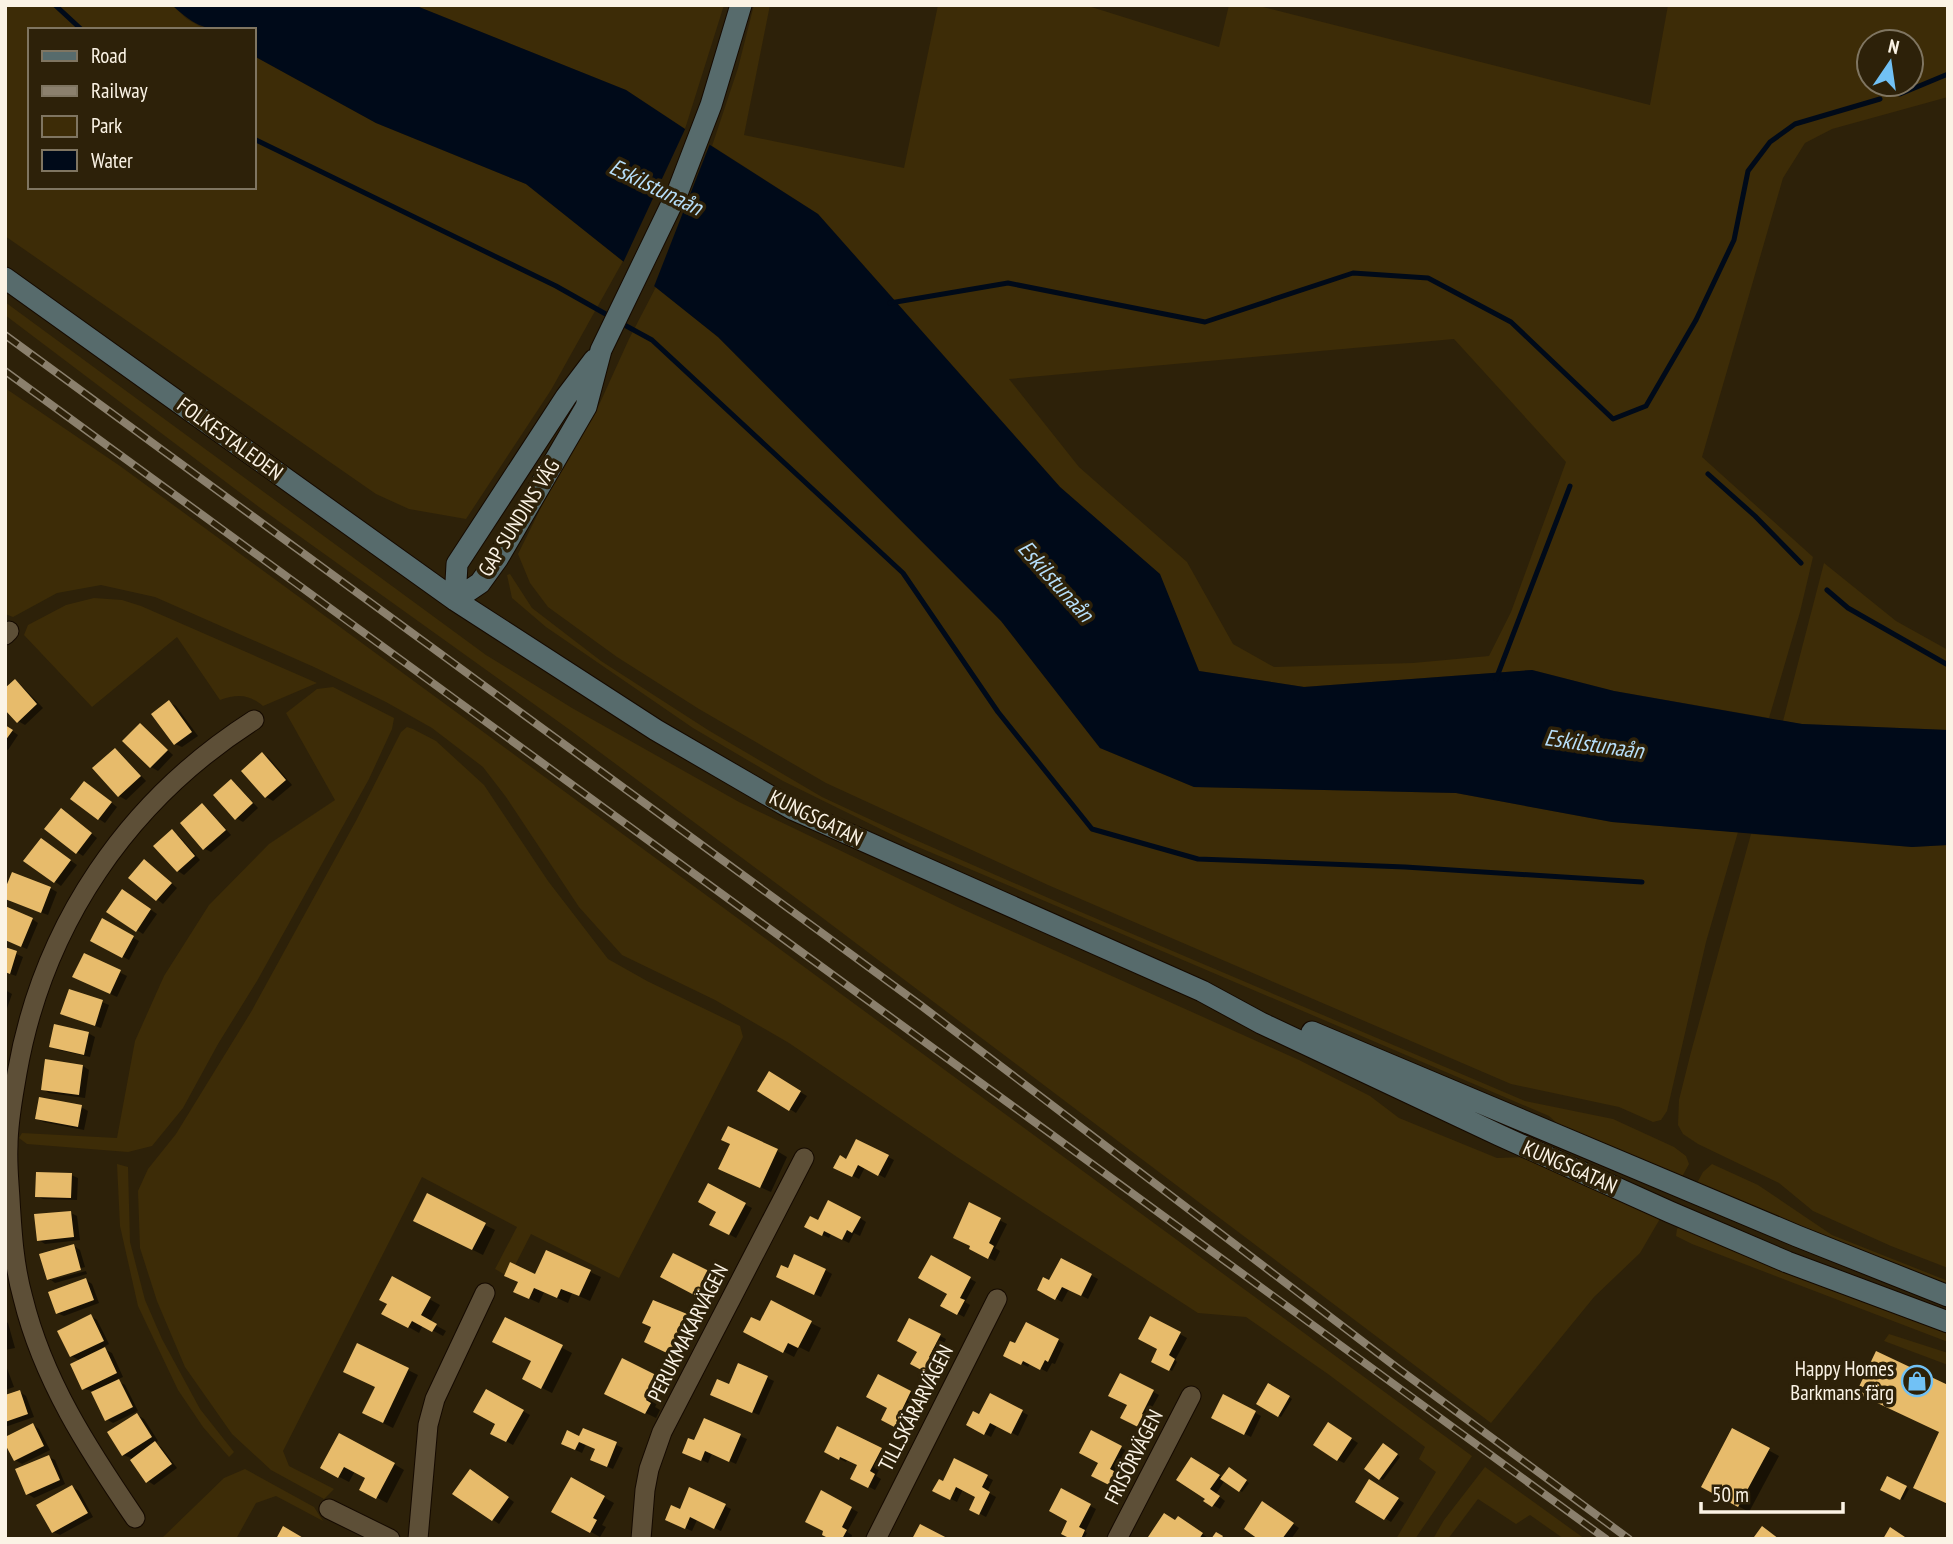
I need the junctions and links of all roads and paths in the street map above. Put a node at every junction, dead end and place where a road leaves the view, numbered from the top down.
1 (741, 5) edge
2 (5, 278) edge
3 (601, 350) junction
4 (455, 600) junction
5 (254, 720) dead end
6 (1202, 991) junction
7 (6, 1147) edge
8 (804, 1157) dead end
9 (485, 1293) dead end
10 (1948, 1296) edge
11 (997, 1299) dead end
12 (1948, 1322) edge
13 (1191, 1396) dead end
14 (329, 1509) dead end
15 (135, 1518) dead end
16 (390, 1539) edge
17 (418, 1539) edge
18 (641, 1539) edge
19 (876, 1539) edge
20 (1117, 1539) edge

1 - 3 main road, GAP SUNDINS VÄG
2 - 4 main road, FOLKESTALEDEN
3 - 4 main road, GAP SUNDINS VÄG
3 - 4 main road, GAP SUNDINS VÄG
4 - 6 main road, KUNGSGATAN
5 - 7 street
6 - 10 main road, KUNGSGATAN
6 - 12 main road, KUNGSGATAN
7 - 15 street
8 - 18 street, PERUKMAKARVÄGEN
9 - 17 street
11 - 19 street, TILLSKÄRARVÄGEN
13 - 20 street, FRISÖRVÄGEN
14 - 16 street

